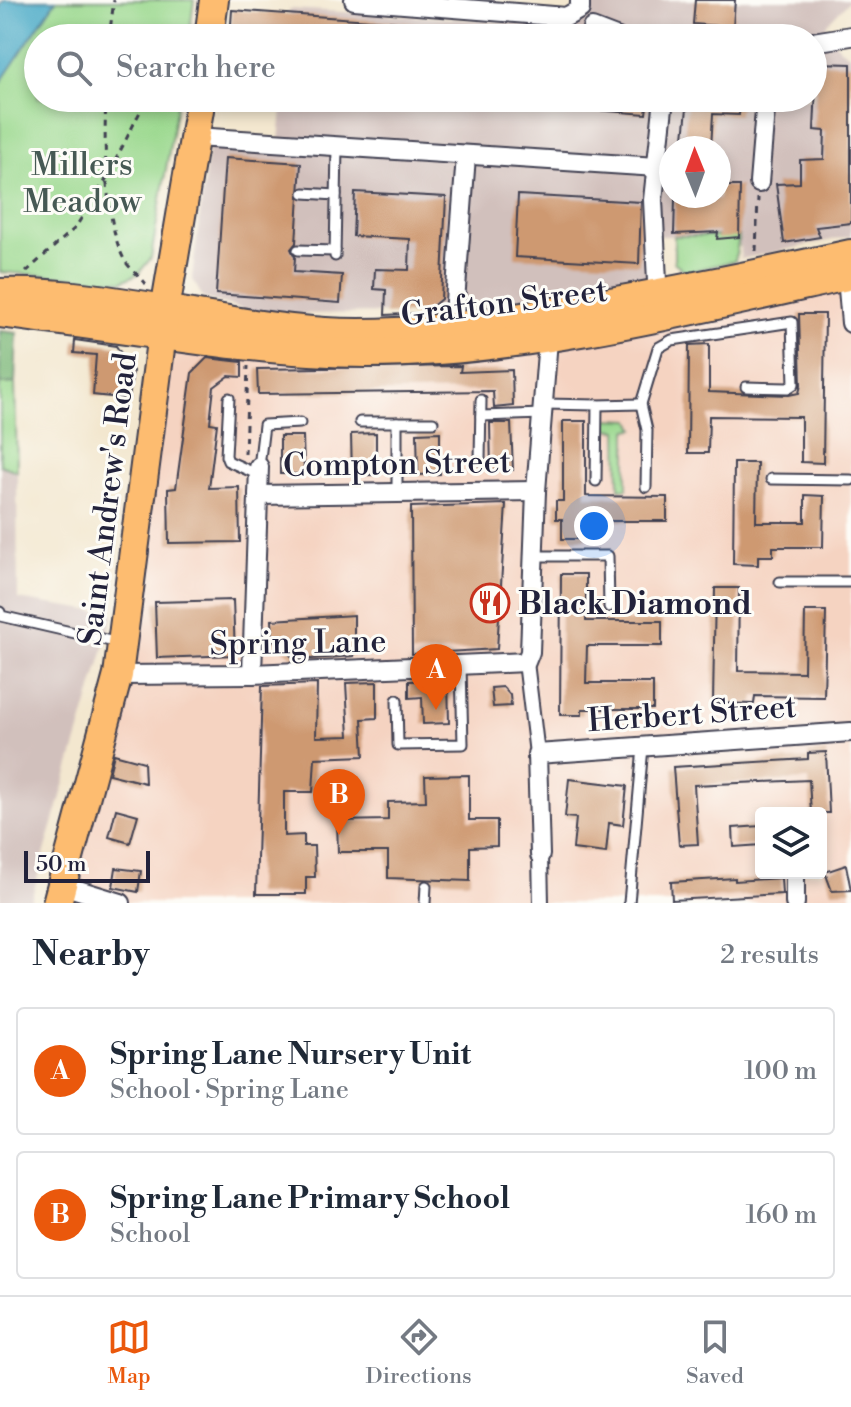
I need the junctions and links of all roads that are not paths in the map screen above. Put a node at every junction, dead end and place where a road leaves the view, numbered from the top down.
1 (214, 0) edge
2 (354, 0) edge
3 (580, 4) edge
4 (211, 24) edge
5 (851, 36) edge
6 (827, 40) edge
7 (199, 112) edge
8 (663, 112) edge
9 (765, 112) edge
10 (195, 137) junction
11 (337, 147) junction
12 (466, 156) junction
13 (657, 167) junction
14 (759, 183) road end
15 (304, 193) dead end
16 (336, 195) junction
17 (298, 250) dead end
18 (848, 265) edge
19 (3, 300) edge
20 (658, 305) junction
21 (164, 323) junction
22 (851, 323) edge
23 (549, 324) junction
24 (453, 328) junction
25 (746, 387) dead end
26 (229, 398) dead end
27 (481, 400) dead end
28 (641, 404) junction
29 (597, 405) junction
30 (544, 409) junction
31 (481, 416) junction
32 (360, 422) dead end
33 (397, 422) junction
34 (433, 422) dead end
35 (300, 423) dead end
36 (480, 460) dead end
37 (259, 466) junction
38 (771, 479) dead end
39 (851, 480) edge
40 (596, 481) dead end
41 (646, 487) dead end
42 (397, 491) junction
43 (536, 491) junction
44 (258, 495) junction
45 (534, 556) junction
46 (780, 582) dead end
47 (851, 582) edge
48 (609, 607) dead end
49 (0, 612) edge
50 (122, 644) junction
51 (526, 662) junction
52 (461, 667) junction
53 (252, 674) junction
54 (118, 675) junction
55 (397, 700) dead end
56 (851, 732) edge
57 (643, 746) junction
58 (537, 754) junction
59 (540, 855) joint
60 (795, 879) edge
61 (426, 886) dead end
62 (59, 894) edge
63 (121, 903) edge
64 (425, 903) edge
65 (541, 903) edge
66 (629, 903) edge
67 (795, 903) edge

1 - 4 main road
2 - 3 street
5 - 6 street
7 - 10 main road, Saint Andrew's Road
8 - 13 street
9 - 14 street
10 - 11 street
10 - 21 main road, Saint Andrew's Road
11 - 12 street
11 - 16 lane
12 - 13 street
12 - 24 street
13 - 20 street
15 - 16 lane
16 - 17 lane
18 - 20 main road, Grafton Street
18 - 20 main road, Grafton Street
18 - 22 street
19 - 21 main road
20 - 23 main road, Grafton Street
21 - 23 main road, Grafton Street
21 - 24 main road, Grafton Street
21 - 50 main road, Saint Andrew's Road
23 - 24 main road, Grafton Street
23 - 30 street
25 - 28 lane
26 - 37 lane
27 - 31 lane
28 - 29 lane
28 - 41 lane
29 - 30 lane
29 - 40 lane
30 - 31 lane
30 - 43 street
31 - 36 lane
32 - 33 lane
33 - 34 lane
33 - 42 lane
35 - 37 lane
37 - 44 street
38 - 39 lane
42 - 43 street, Compton Street
42 - 44 street, Compton Street
43 - 45 street
44 - 53 street
45 - 48 lane
45 - 51 street
46 - 47 lane
49 - 50 lane
50 - 54 main road, Saint Andrew's Road
51 - 52 street, Spring Lane
51 - 58 street
52 - 53 street, Spring Lane
52 - 55 lane
53 - 54 street, Spring Lane
54 - 62 main road, Saint Andrew's Road
56 - 57 street, Herbert Street
57 - 58 street, Herbert Street
57 - 66 lane
58 - 59 street
59 - 65 street
60 - 67 street
61 - 64 lane
62 - 63 street

